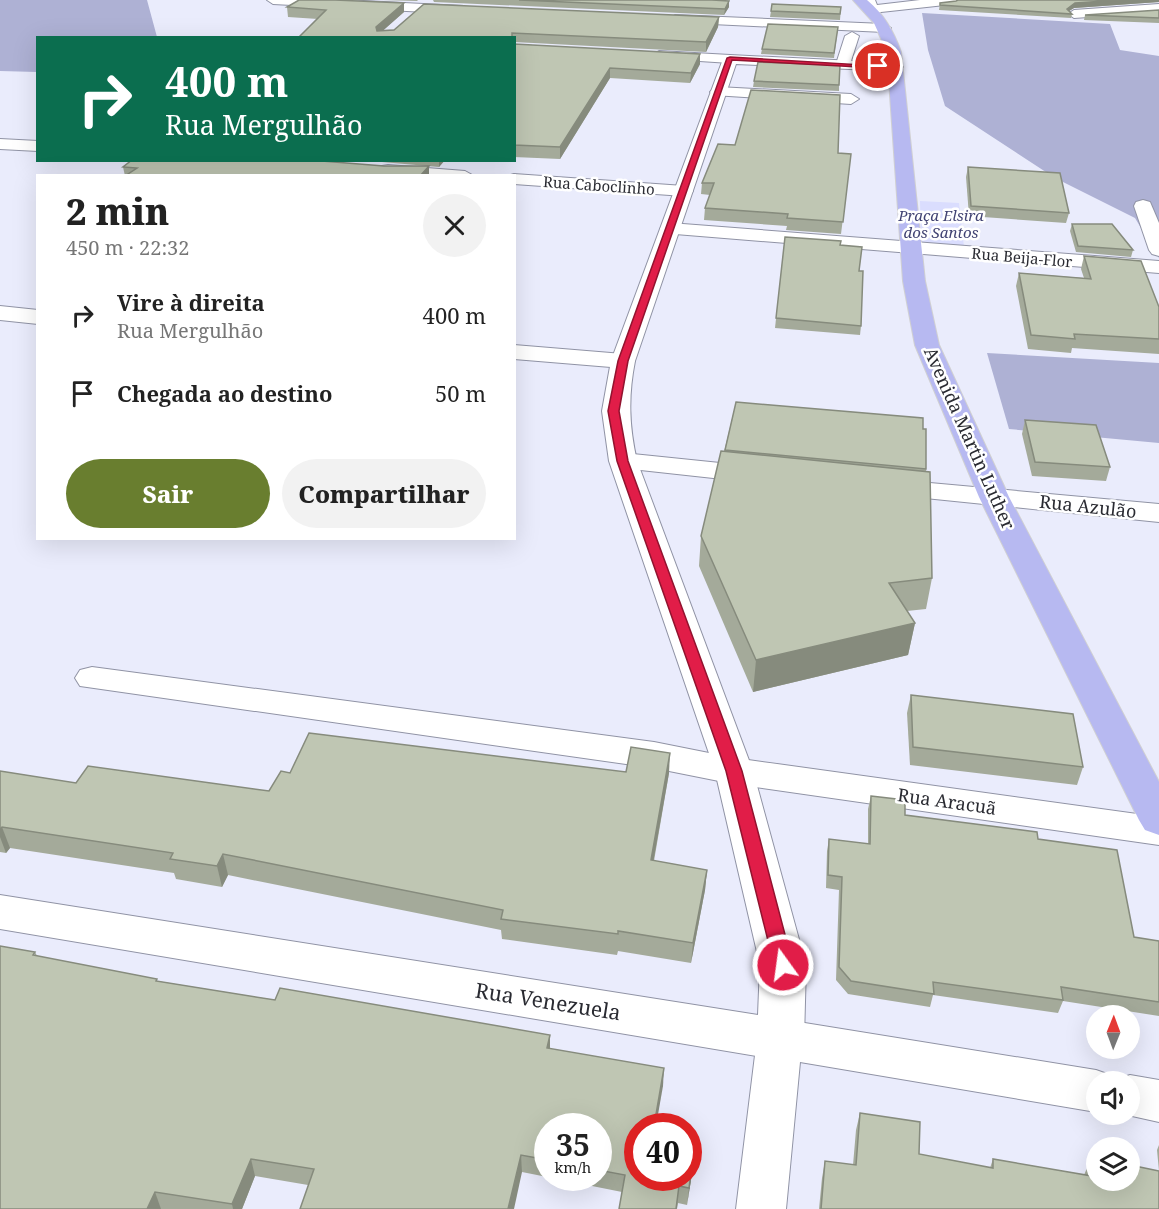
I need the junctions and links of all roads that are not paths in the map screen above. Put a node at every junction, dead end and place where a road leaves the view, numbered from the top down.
1 (273, 0) edge
2 (954, 0) edge
3 (1093, 0) edge
4 (425, 4) edge
5 (872, 7) edge
6 (1159, 8) edge
7 (480, 11) edge
8 (1074, 14) junction
9 (658, 18) edge
10 (1086, 20) edge
11 (402, 23) edge
12 (852, 36) dead end
13 (646, 54) edge
14 (730, 58) junction
15 (843, 64) junction
16 (896, 67) junction
17 (718, 92) junction
18 (851, 99) dead end
19 (0, 144) edge
20 (36, 146) edge
21 (469, 162) edge
22 (367, 169) edge
23 (444, 174) edge
24 (460, 174) edge
25 (516, 179) edge
26 (684, 190) junction
27 (1143, 206) dead end
28 (670, 229) junction
29 (911, 248) junction
30 (1159, 250) edge
31 (1159, 267) edge
32 (0, 313) edge
33 (36, 317) edge
34 (516, 352) edge
35 (623, 361) junction
36 (623, 461) junction
37 (785, 477) edge
38 (866, 485) edge
39 (994, 497) junction
40 (1159, 513) edge
41 (92, 678) dead end
42 (734, 771) junction
43 (1159, 820) edge
44 (1159, 831) edge
45 (0, 912) edge
46 (780, 1039) junction
47 (1086, 1088) edge
48 (1140, 1098) edge
49 (1159, 1101) edge
50 (761, 1209) edge

1 - 4 street
2 - 5 street
3 - 8 street
4 - 7 street
4 - 11 street
5 - 9 street
5 - 16 main road, Avenida Martin Luther
6 - 8 street
8 - 10 street
12 - 15 street
13 - 14 street
14 - 15 street
14 - 17 street
15 - 16 street
16 - 29 main road, Avenida Martin Luther
17 - 18 street
17 - 26 street
19 - 20 street
21 - 24 street
22 - 23 street
25 - 26 street, Rua Caboclinho
26 - 28 street
27 - 30 street
28 - 29 street, Rua Beija-Flor
28 - 35 street
29 - 31 street, Rua Beija-Flor
29 - 39 main road, Avenida Martin Luther
32 - 33 street
34 - 35 street
35 - 36 street
36 - 37 street
36 - 42 street
38 - 39 street, Rua Azulão
39 - 40 street, Rua Azulão
39 - 43 main road, Avenida Martin Luther
41 - 42 street, Rua Aracuã
42 - 44 street, Rua Aracuã
42 - 46 street
45 - 46 street, Rua Venezuela
46 - 47 street, Rua Venezuela
46 - 50 street
48 - 49 street

